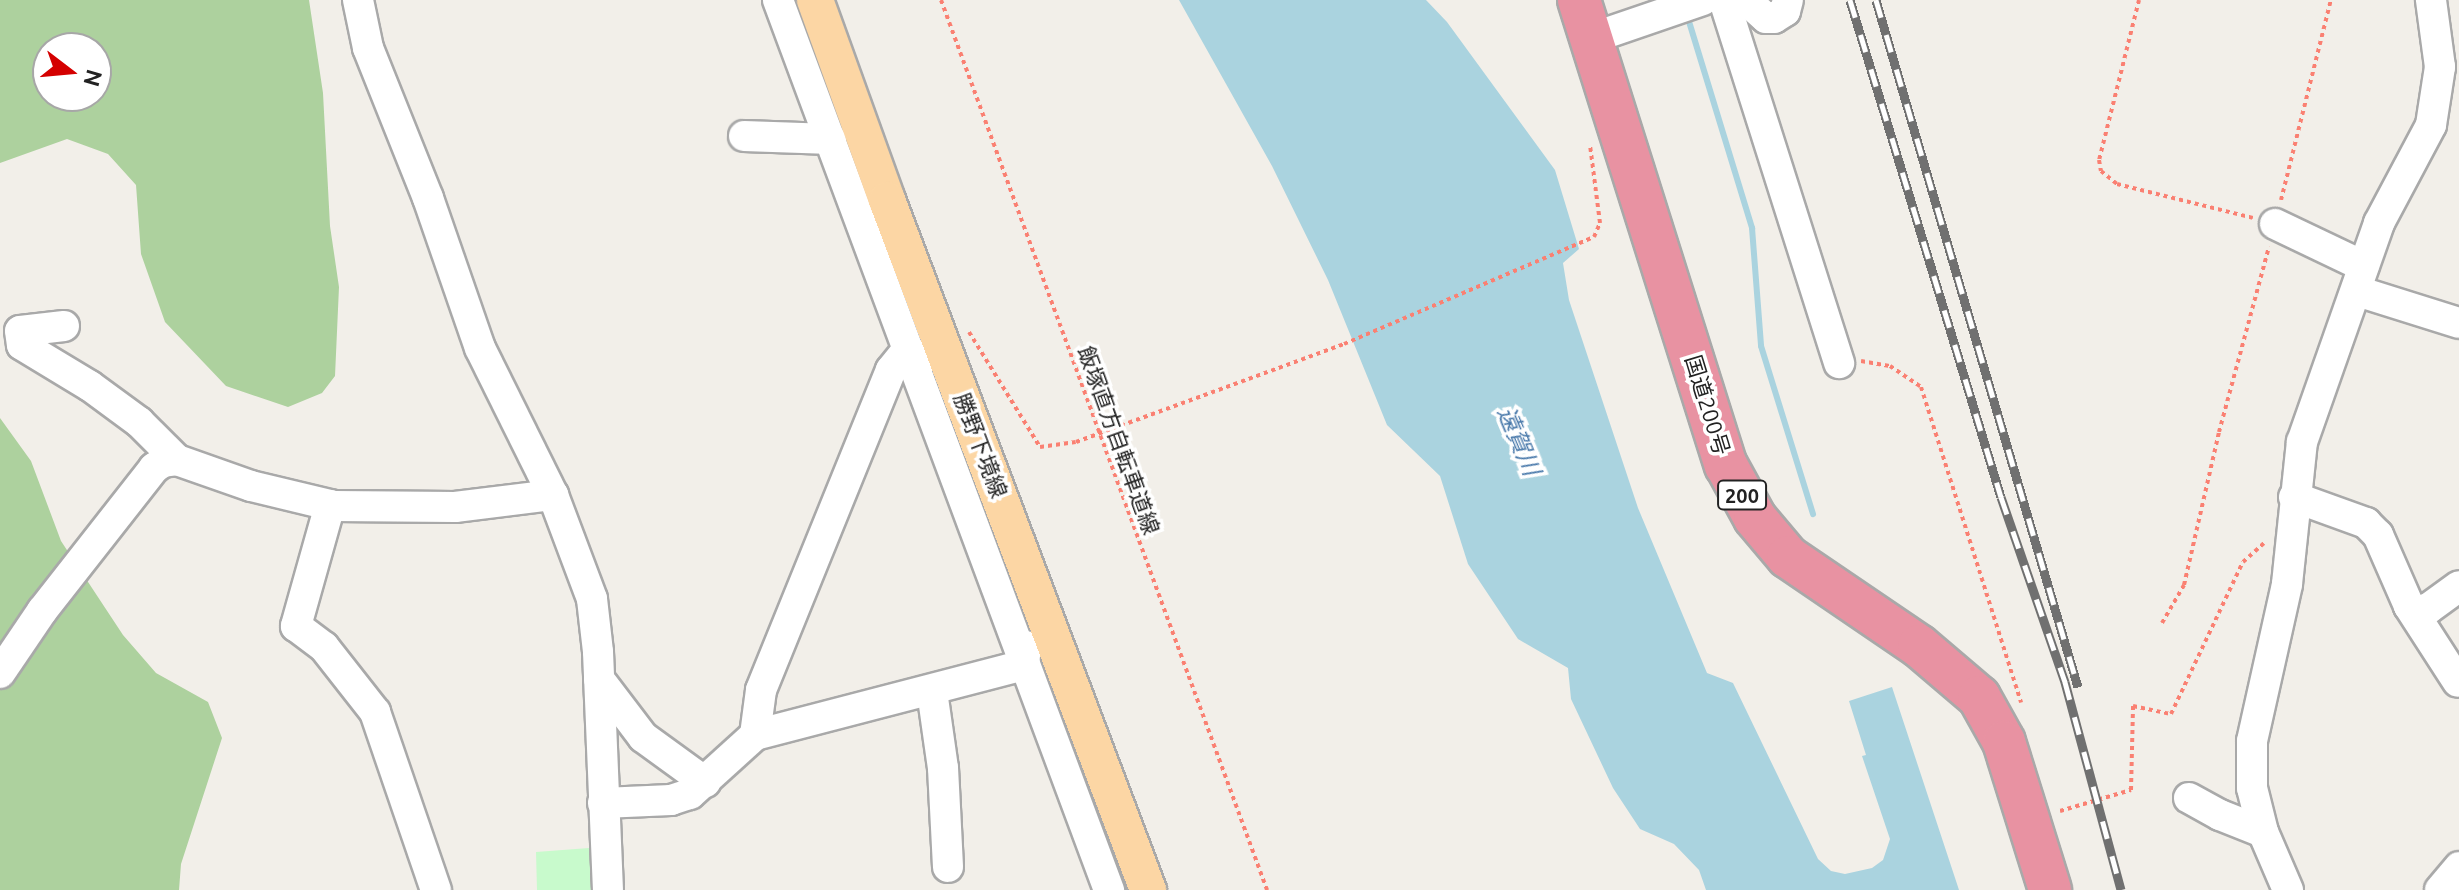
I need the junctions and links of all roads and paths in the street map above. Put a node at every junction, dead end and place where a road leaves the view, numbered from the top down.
1 (778, 0) edge
2 (815, 0) edge
3 (941, 0) edge
4 (1703, 0) edge
5 (1724, 0) edge
6 (1746, 0) edge
7 (1788, 0) edge
8 (2139, 0) edge
9 (2331, 0) edge
10 (2431, 0) edge
11 (355, 5) edge
12 (1586, 19) edge
13 (2450, 67) edge
14 (811, 89) junction
15 (1588, 131) dead end
16 (744, 136) dead end
17 (831, 139) junction
18 (887, 200) junction
19 (2275, 224) junction
20 (2360, 279) junction
21 (2459, 323) edge
22 (64, 326) dead end
23 (969, 331) dead end
24 (908, 349) junction
25 (1839, 363) joint
26 (976, 432) junction
27 (1099, 433) junction
28 (177, 460) junction
29 (553, 495) junction
30 (2294, 497) junction
31 (330, 505) junction
32 (1014, 533) junction
33 (2459, 586) edge
34 (2409, 606) junction
35 (2162, 623) dead end
36 (0, 673) edge
37 (1028, 675) junction
38 (599, 679) junction
39 (2458, 682) edge
40 (932, 691) junction
41 (2022, 706) dead end
42 (755, 735) junction
43 (705, 782) junction
44 (2189, 798) dead end
45 (1115, 802) junction
46 (603, 803) junction
47 (2063, 823) dead end
48 (2263, 832) junction
49 (948, 867) dead end
50 (2459, 867) edge
51 (436, 890) edge
52 (608, 890) edge
53 (1109, 890) edge
54 (1148, 890) edge
55 (1267, 890) edge
56 (2050, 890) edge
57 (2288, 890) edge
58 (2440, 890) edge

1 - 14 street
2 - 18 main road, 勝野下境線
3 - 27 path, 飯塚直方自転車道線
4 - 12 street
5 - 25 street
6 - 7 street
8 - 19 path
9 - 19 path
10 - 13 street
11 - 29 street
12 - 56 highway, 国道200号 / 200
13 - 20 street
14 - 17 street
14 - 18 street
15 - 27 path
16 - 17 street
17 - 24 street
18 - 26 main road, 勝野下境線
19 - 20 street
19 - 35 path
20 - 21 street
20 - 30 street
22 - 28 street
23 - 27 path
24 - 26 street
24 - 37 street
24 - 42 street
25 - 41 path
26 - 32 main road, 勝野下境線
27 - 55 path, 飯塚直方自転車道線
28 - 31 street
28 - 36 street
29 - 31 street
29 - 38 street
30 - 34 street
30 - 47 path
30 - 48 street
31 - 51 street
32 - 37 street
32 - 45 main road, 勝野下境線
33 - 34 street
34 - 39 street
37 - 40 street
37 - 45 street
37 - 53 street
38 - 43 street
38 - 46 street
40 - 42 street
40 - 49 street
42 - 43 street
43 - 46 street
44 - 48 street
45 - 54 main road, 勝野下境線
46 - 52 street
48 - 57 street
50 - 58 street

